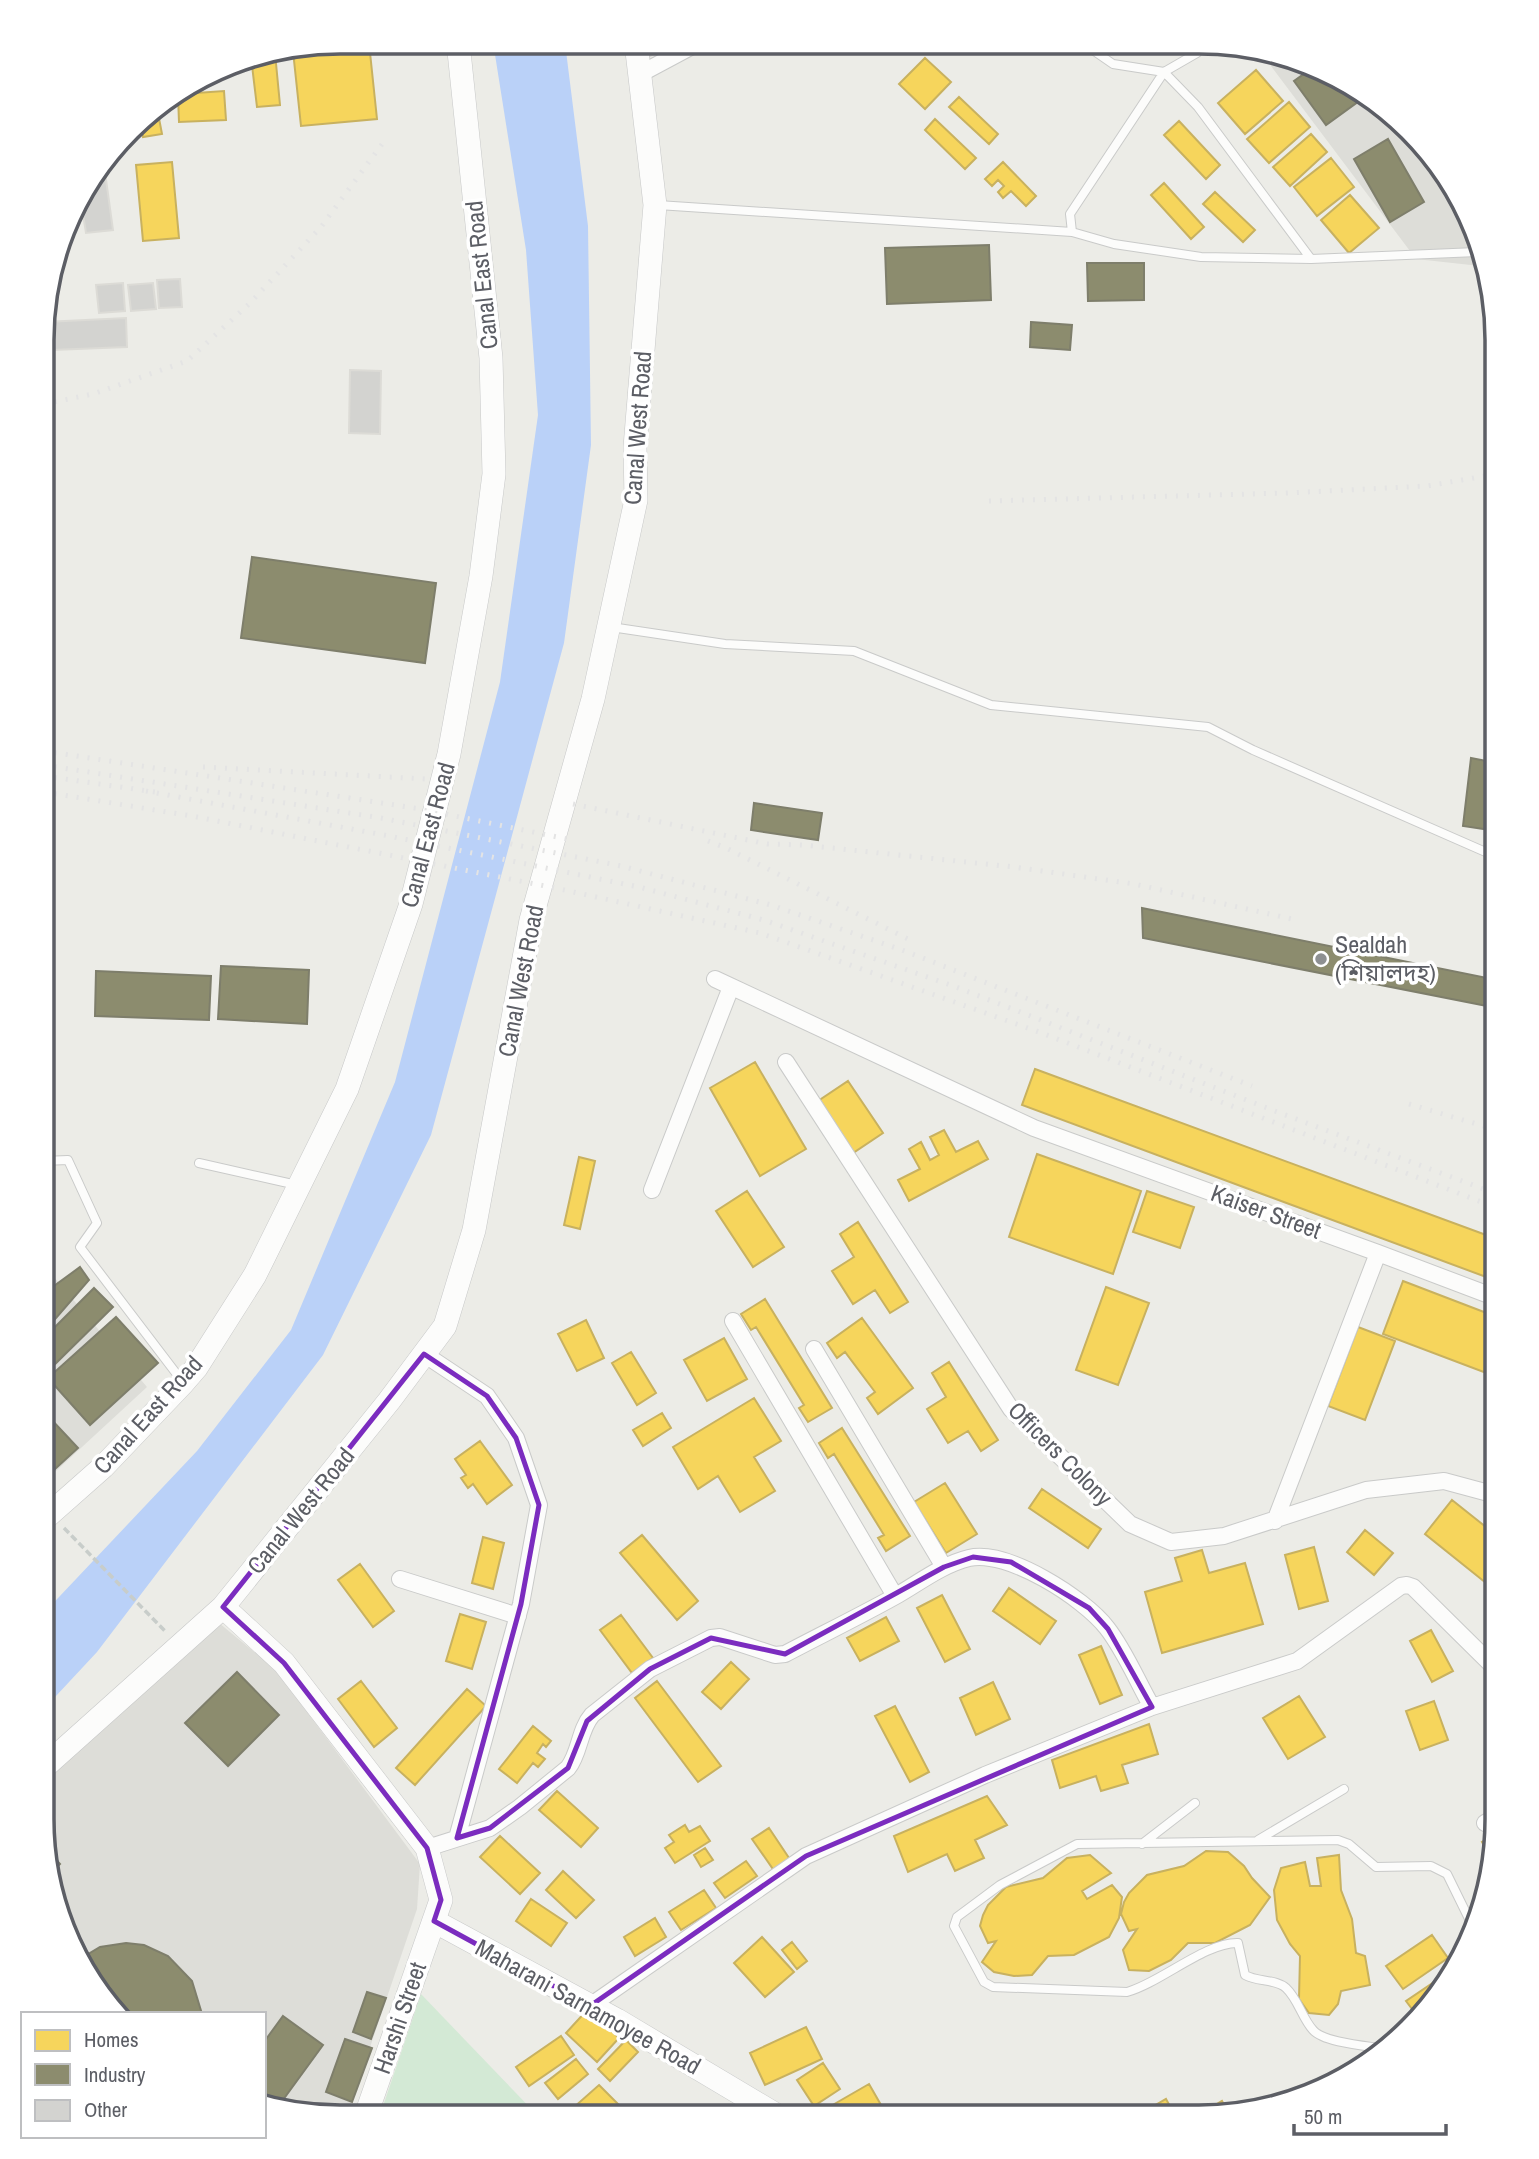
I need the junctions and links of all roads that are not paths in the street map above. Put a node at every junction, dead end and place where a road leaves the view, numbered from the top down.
1 (459, 54) edge
2 (637, 54) edge
3 (677, 54) edge
4 (1098, 54) edge
5 (1195, 54) edge
6 (1164, 72) junction
7 (640, 74) junction
8 (655, 205) junction
9 (1072, 232) junction
10 (1471, 252) edge
11 (1311, 259) junction
12 (608, 627) junction
13 (1485, 852) edge
14 (715, 979) dead end
15 (731, 987) junction
16 (786, 1062) dead end
17 (54, 1161) edge
18 (199, 1163) dead end
19 (300, 1185) junction
20 (652, 1190) dead end
21 (1378, 1253) junction
22 (1485, 1293) edge
23 (733, 1321) dead end
24 (814, 1349) dead end
25 (424, 1354) junction
26 (183, 1383) junction
27 (1485, 1492) edge
28 (54, 1510) edge
29 (1275, 1521) junction
30 (944, 1567) junction
31 (400, 1578) dead end
32 (895, 1597) junction
33 (223, 1607) junction
34 (518, 1616) junction
35 (1485, 1658) edge
36 (1152, 1707) junction
37 (54, 1758) edge
38 (1344, 1789) dead end
39 (1195, 1803) dead end
40 (457, 1838) junction
41 (1255, 1842) junction
42 (1142, 1843) junction
43 (427, 1848) junction
44 (1468, 1916) edge
45 (434, 1921) junction
46 (590, 2006) junction
47 (1372, 2047) edge
48 (370, 2105) edge
49 (759, 2105) edge

1 - 19 street, Canal East Road
2 - 7 street, Canal West Road
3 - 7 street
4 - 6 lane
5 - 6 lane
6 - 9 lane
6 - 11 lane
7 - 8 street, Canal West Road
8 - 9 lane
8 - 12 street, Canal West Road
9 - 11 lane
10 - 11 lane
12 - 13 lane
12 - 25 street, Canal West Road
14 - 15 street, Kaiser Street
15 - 20 street
15 - 21 street, Kaiser Street
16 - 29 street, Officers Colony
17 - 26 lane
18 - 19 lane
19 - 26 street, Canal East Road
21 - 22 street, Kaiser Street
21 - 29 street
23 - 32 street
24 - 30 street
25 - 33 street, Canal West Road
25 - 34 street
26 - 28 street, Canal East Road
27 - 29 street, Officers Colony
30 - 32 street
30 - 36 street
31 - 34 street
32 - 40 street
33 - 37 street, Canal West Road
33 - 43 street
34 - 40 street
35 - 36 street
36 - 46 street
38 - 41 lane
39 - 42 lane
40 - 43 street
41 - 42 lane
41 - 44 lane
42 - 47 lane
43 - 45 street, Harshi Street
45 - 46 street, Maharani Sarnamoyee Road
45 - 48 street, Harshi Street
46 - 49 street, Maharani Sarnamoyee Road

